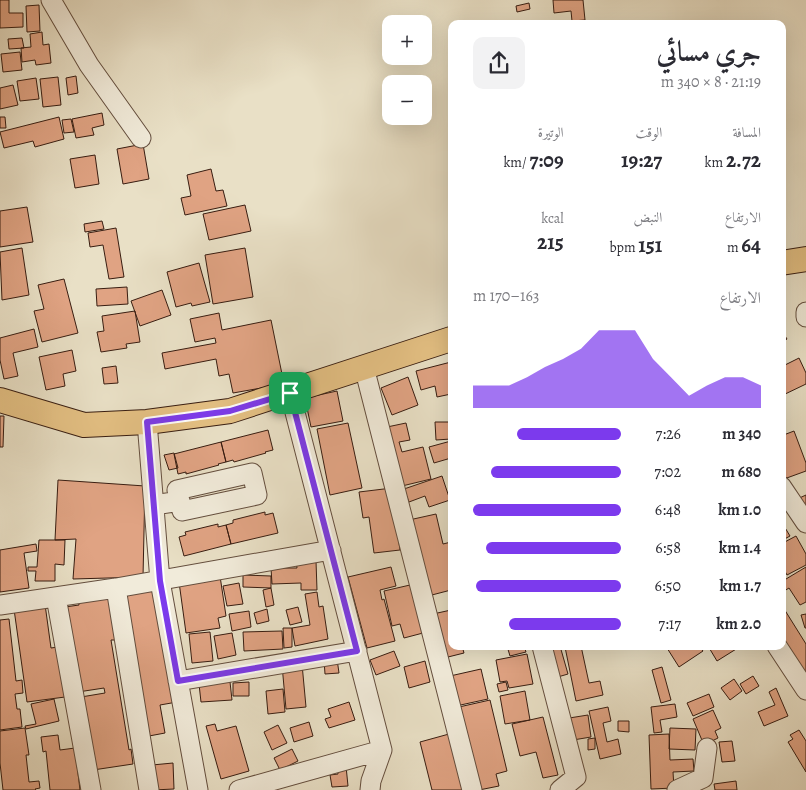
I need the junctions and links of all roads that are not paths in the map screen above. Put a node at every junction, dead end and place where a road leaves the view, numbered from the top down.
1 (51, 0) edge
2 (141, 138) dead end
3 (806, 258) edge
4 (786, 262) edge
5 (806, 312) edge
6 (806, 317) edge
7 (448, 340) edge
8 (364, 366) junction
9 (290, 393) junction
10 (0, 400) edge
11 (147, 422) junction
12 (786, 498) edge
13 (180, 501) dead end
14 (154, 505) junction
15 (806, 523) edge
16 (331, 550) junction
17 (160, 581) junction
18 (116, 588) junction
19 (56, 597) junction
20 (0, 605) edge
21 (543, 650) edge
22 (780, 650) edge
23 (357, 651) junction
24 (178, 681) junction
25 (806, 690) edge
26 (706, 748) dead end
27 (382, 750) junction
28 (580, 784) edge
29 (265, 787) edge
30 (91, 790) edge
31 (149, 790) edge
32 (198, 790) edge
33 (239, 790) edge
34 (370, 790) edge
35 (472, 790) edge
36 (560, 790) edge
37 (677, 790) edge

1 - 2 street
3 - 4 main road
5 - 6 street
7 - 8 main road
8 - 9 main road
8 - 35 street
9 - 11 main road
9 - 16 street
10 - 11 main road
11 - 14 street
12 - 15 street
13 - 14 street
14 - 17 street
16 - 17 street
16 - 23 street
17 - 18 street
17 - 24 street
18 - 19 street
18 - 31 street
19 - 20 street
19 - 30 street
21 - 28 street
22 - 25 street
23 - 24 street
23 - 27 street
24 - 32 street
26 - 37 street
27 - 29 street
27 - 34 street
28 - 36 street
29 - 33 street

